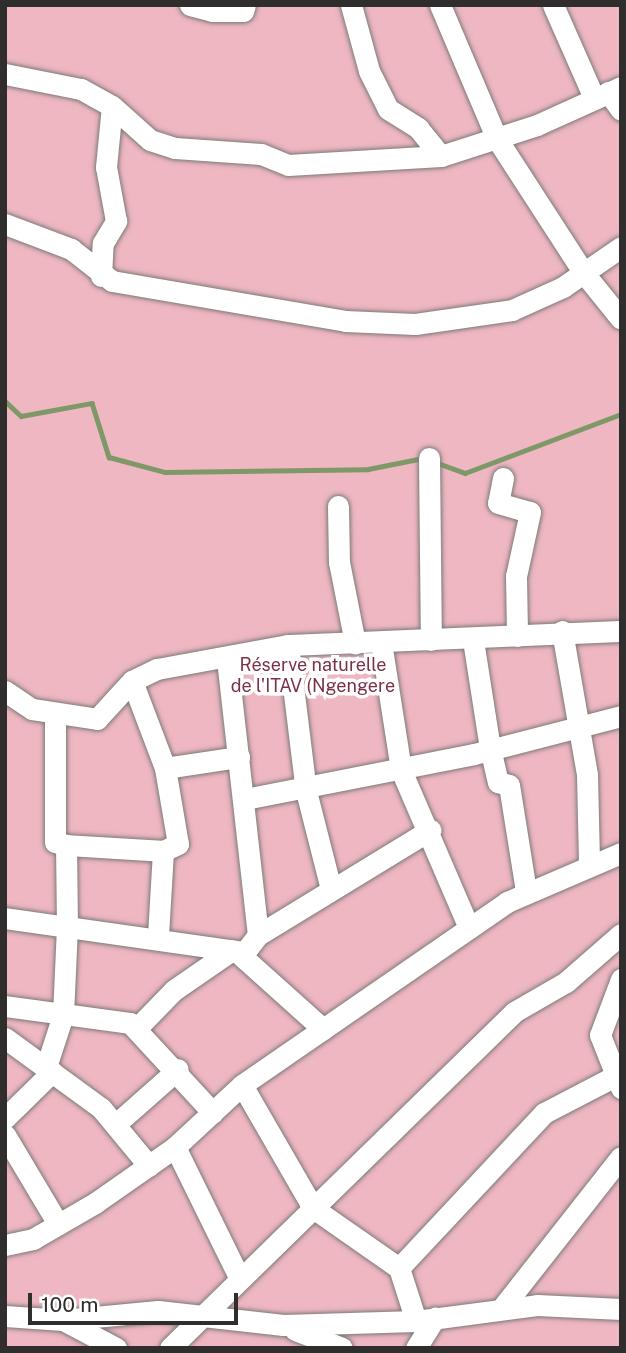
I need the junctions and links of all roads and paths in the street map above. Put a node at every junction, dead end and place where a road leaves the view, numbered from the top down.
1 (190, 5) edge
2 (245, 5) edge
3 (351, 5) edge
4 (440, 5) edge
5 (553, 5) edge
6 (5, 74) edge
7 (608, 92) edge
8 (112, 106) junction
9 (621, 110) edge
10 (498, 139) junction
11 (441, 156) junction
12 (5, 224) edge
13 (621, 247) edge
14 (583, 272) junction
15 (101, 276) junction
16 (621, 319) edge
17 (429, 458) dead end
18 (503, 478) dead end
19 (338, 506) dead end
20 (562, 631) junction
21 (621, 631) edge
22 (517, 636) junction
23 (431, 640) junction
24 (472, 640) junction
25 (380, 642) junction
26 (355, 643) junction
27 (289, 645) junction
28 (227, 659) junction
29 (132, 681) junction
30 (5, 691) edge
31 (55, 716) junction
32 (621, 716) edge
33 (580, 726) junction
34 (490, 748) junction
35 (239, 757) junction
36 (165, 768) junction
37 (401, 771) junction
38 (306, 791) junction
39 (245, 799) junction
40 (430, 830) junction
41 (65, 845) junction
42 (163, 852) junction
43 (621, 853) edge
44 (589, 864) junction
45 (331, 889) junction
46 (526, 891) junction
47 (5, 918) edge
48 (67, 926) junction
49 (469, 928) junction
50 (621, 934) edge
51 (258, 935) junction
52 (158, 936) junction
53 (238, 952) junction
54 (621, 979) edge
55 (5, 1006) edge
56 (63, 1015) junction
57 (137, 1028) junction
58 (323, 1029) junction
59 (5, 1038) edge
60 (50, 1068) junction
61 (178, 1069) junction
62 (618, 1079) edge
63 (242, 1085) junction
64 (214, 1113) junction
65 (5, 1118) edge
66 (117, 1123) junction
67 (5, 1135) edge
68 (175, 1147) junction
69 (621, 1157) edge
70 (149, 1166) junction
71 (313, 1208) junction
72 (58, 1224) junction
73 (5, 1245) edge
74 (399, 1268) junction
75 (240, 1279) junction
76 (502, 1308) junction
77 (621, 1309) edge
78 (206, 1315) junction
79 (5, 1316) edge
80 (425, 1319) junction
81 (63, 1320) junction
82 (283, 1325) junction
83 (116, 1348) edge
84 (170, 1348) edge
85 (342, 1348) edge
86 (416, 1348) edge

1 - 2 street
3 - 11 street
4 - 10 street
5 - 7 street
6 - 8 street
7 - 9 street
7 - 10 street
8 - 11 street
8 - 15 street
10 - 11 street
10 - 14 street
12 - 15 street
13 - 14 street
14 - 15 street
14 - 16 street
17 - 23 street
18 - 22 street
19 - 26 street
20 - 21 street
20 - 22 street
20 - 33 street
22 - 24 street
23 - 24 street
23 - 25 street
24 - 34 street
25 - 26 street
25 - 37 street
26 - 27 street
27 - 28 street
27 - 38 street
28 - 29 street
28 - 35 street
29 - 31 street
29 - 36 street
30 - 31 street
31 - 41 street
32 - 33 street
33 - 34 street
33 - 44 street
34 - 37 street
34 - 46 street
35 - 36 street
35 - 39 street
36 - 42 street
37 - 38 street
37 - 40 street
38 - 39 street
38 - 45 street
39 - 51 street
40 - 45 street
40 - 49 street
41 - 42 street
41 - 48 street
42 - 52 street
43 - 44 street
44 - 46 street
45 - 51 street
46 - 49 street
47 - 48 street
48 - 52 street
48 - 56 street
49 - 58 street
50 - 71 street
51 - 53 street
52 - 53 street
53 - 57 street
53 - 58 street
54 - 62 street
55 - 56 street
56 - 57 street
56 - 60 street
57 - 61 street
58 - 63 street
59 - 60 street
60 - 65 street
60 - 66 street
61 - 64 street
61 - 66 street
62 - 74 street
63 - 64 street
63 - 71 street
64 - 68 street
66 - 70 street
67 - 72 street
68 - 70 street
68 - 75 street
69 - 76 street
70 - 72 street
71 - 74 street
71 - 75 street
72 - 73 street
74 - 80 street
75 - 78 street
76 - 77 street
76 - 80 street
78 - 81 street
78 - 82 street
78 - 84 street
79 - 81 street
80 - 82 street
80 - 86 street
81 - 83 street
82 - 85 street

